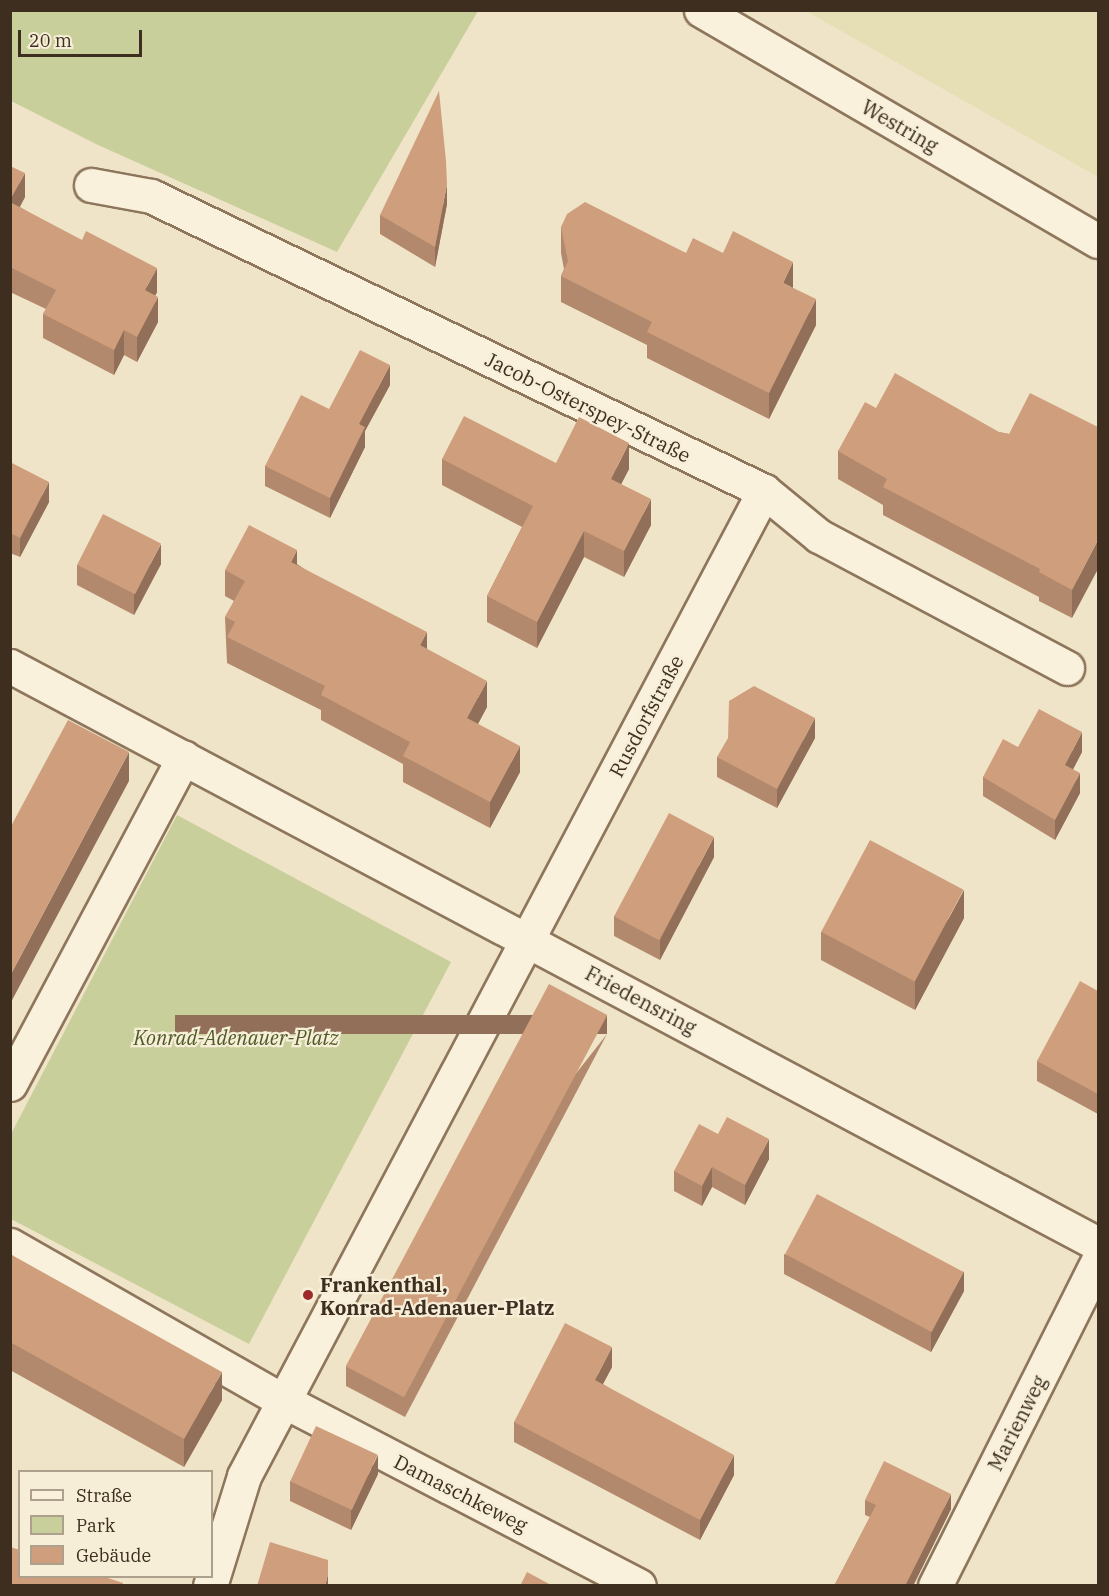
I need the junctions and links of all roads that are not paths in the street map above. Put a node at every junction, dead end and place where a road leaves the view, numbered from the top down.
1 (701, 10) edge
2 (91, 185) dead end
3 (1098, 241) edge
4 (764, 491) junction
5 (10, 666) edge
6 (1067, 668) dead end
7 (184, 757) junction
8 (527, 940) junction
9 (10, 1084) edge
10 (1098, 1244) edge
11 (10, 1245) edge
12 (1098, 1261) edge
13 (284, 1401) junction
14 (213, 1576) edge
15 (639, 1586) edge
16 (935, 1586) edge

1 - 3 street, Westring
2 - 4 street, Jacob-Osterspey-Straße
4 - 6 street, Jacob-Osterspey-Straße
4 - 8 street, Rusdorfstraße
5 - 7 street, Friedensring
7 - 8 street, Friedensring
7 - 9 street
8 - 10 street, Friedensring
8 - 13 street
11 - 13 street
12 - 16 street, Marienweg
13 - 14 street
13 - 15 street, Damaschkeweg

